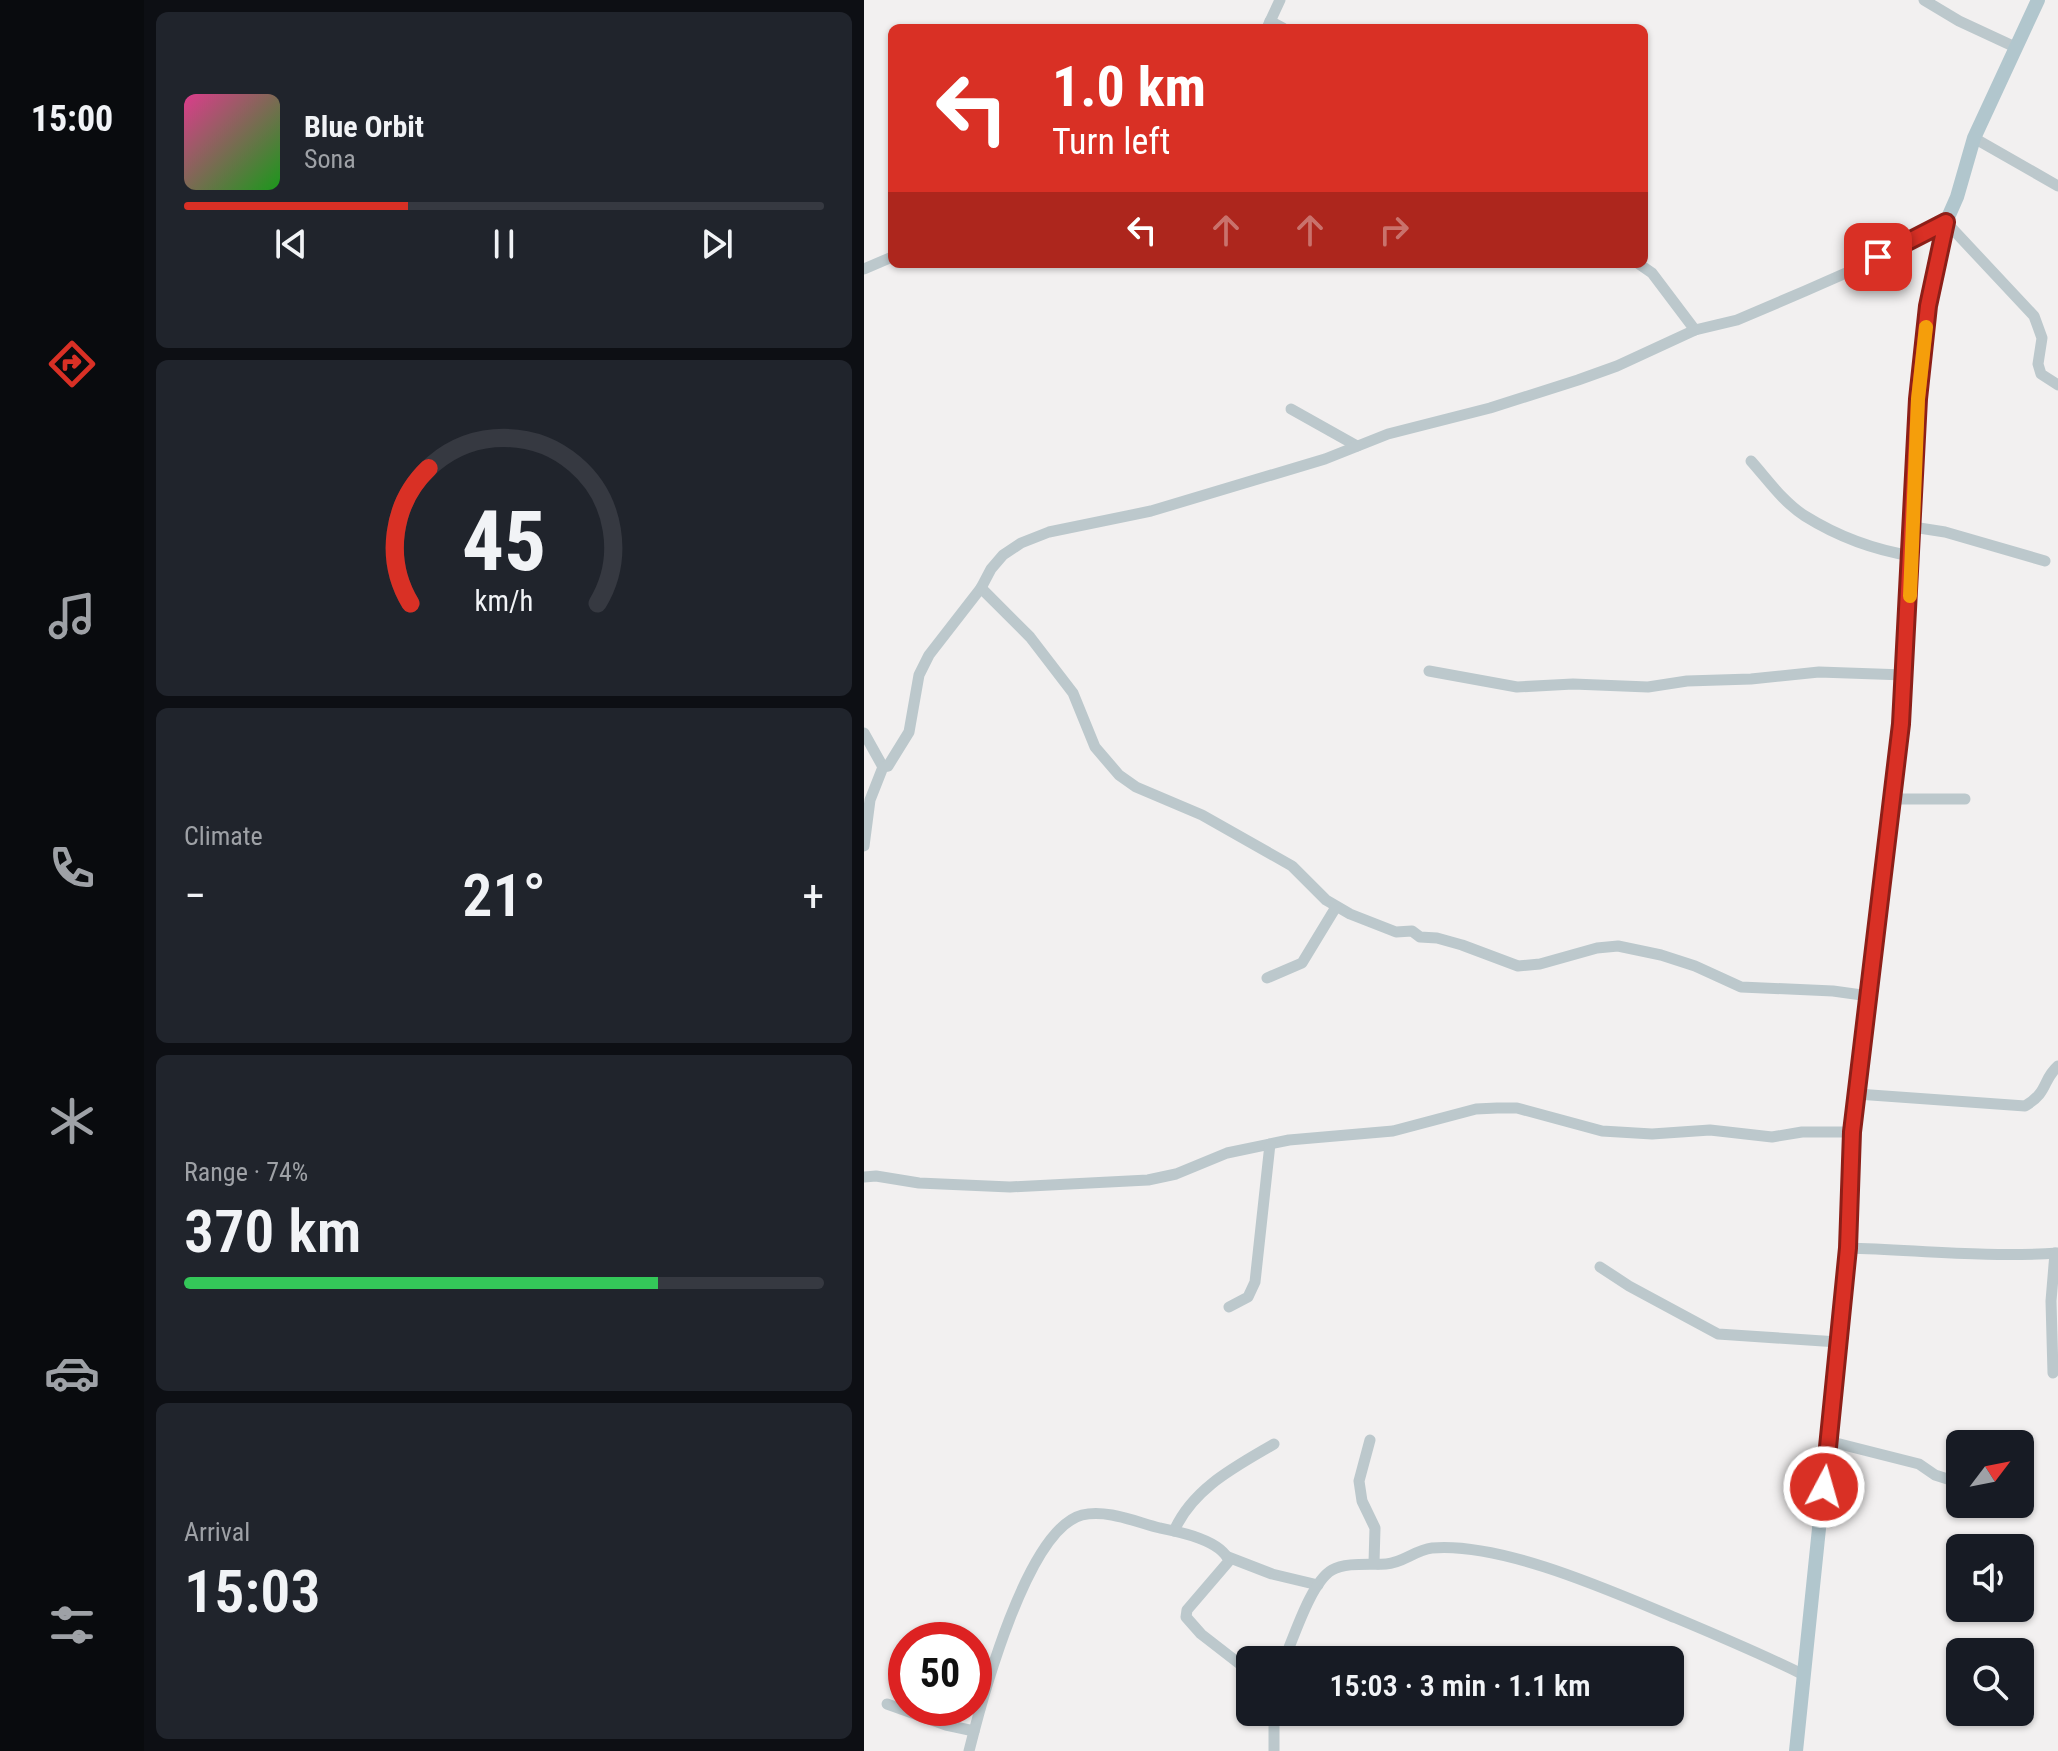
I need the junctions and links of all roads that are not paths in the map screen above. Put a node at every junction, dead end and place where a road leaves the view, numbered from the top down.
1 (1280, 0) edge
2 (1924, 0) edge
3 (2038, 0) edge
4 (1268, 24) edge
5 (2015, 47) junction
6 (1974, 138) junction
7 (2058, 186) edge
8 (1946, 222) junction
9 (888, 259) edge
10 (1645, 268) edge
11 (864, 269) edge
12 (1695, 330) junction
13 (2058, 385) edge
14 (1291, 409) dead end
15 (1357, 446) junction
16 (1751, 461) dead end
17 (1913, 527) junction
18 (1912, 556) junction
19 (2045, 561) dead end
20 (981, 588) junction
21 (1429, 671) dead end
22 (1905, 675) junction
23 (864, 733) edge
24 (883, 767) junction
25 (1892, 799) junction
26 (1965, 799) dead end
27 (864, 846) edge
28 (1336, 907) junction
29 (1267, 978) dead end
30 (1869, 996) junction
31 (2058, 1066) edge
32 (1857, 1094) junction
33 (1852, 1132) junction
34 (1270, 1144) junction
35 (864, 1177) edge
36 (1848, 1248) junction
37 (2057, 1253) edge
38 (1600, 1267) dead end
39 (1229, 1307) dead end
40 (1838, 1342) junction
41 (2053, 1373) dead end
42 (1370, 1440) dead end
43 (1828, 1441) junction
44 (1274, 1444) dead end
45 (1946, 1479) edge
46 (1174, 1531) junction
47 (1228, 1557) junction
48 (1378, 1564) junction
49 (1318, 1585) junction
50 (1290, 1646) edge
51 (1236, 1661) edge
52 (1804, 1675) junction
53 (887, 1704) dead end
54 (1274, 1726) edge
55 (974, 1731) junction
56 (969, 1751) edge
57 (1274, 1751) edge
58 (1796, 1751) edge

1 - 4 street
2 - 5 street
3 - 5 main road
5 - 6 main road
6 - 7 street
6 - 8 main road
8 - 12 street
8 - 13 street
8 - 17 main road
9 - 11 street
10 - 12 street
12 - 15 street
14 - 15 street
15 - 20 street
16 - 18 street
17 - 18 main road
17 - 19 street
18 - 22 main road
20 - 24 street
20 - 28 street
21 - 22 street
22 - 25 main road
23 - 24 street
24 - 27 street
25 - 26 street
25 - 30 main road
28 - 29 street
28 - 30 street
30 - 32 main road
31 - 32 street
32 - 33 main road
33 - 34 street
33 - 36 main road
34 - 35 street
34 - 39 street
36 - 37 street
36 - 40 main road
37 - 41 street
38 - 40 street
40 - 43 main road
42 - 48 street
43 - 45 street
43 - 52 main road
44 - 46 street
46 - 47 street
46 - 55 street
47 - 49 street
47 - 51 street
48 - 49 street
48 - 52 street
49 - 50 street
52 - 58 main road
53 - 55 street
54 - 57 street
55 - 56 street

